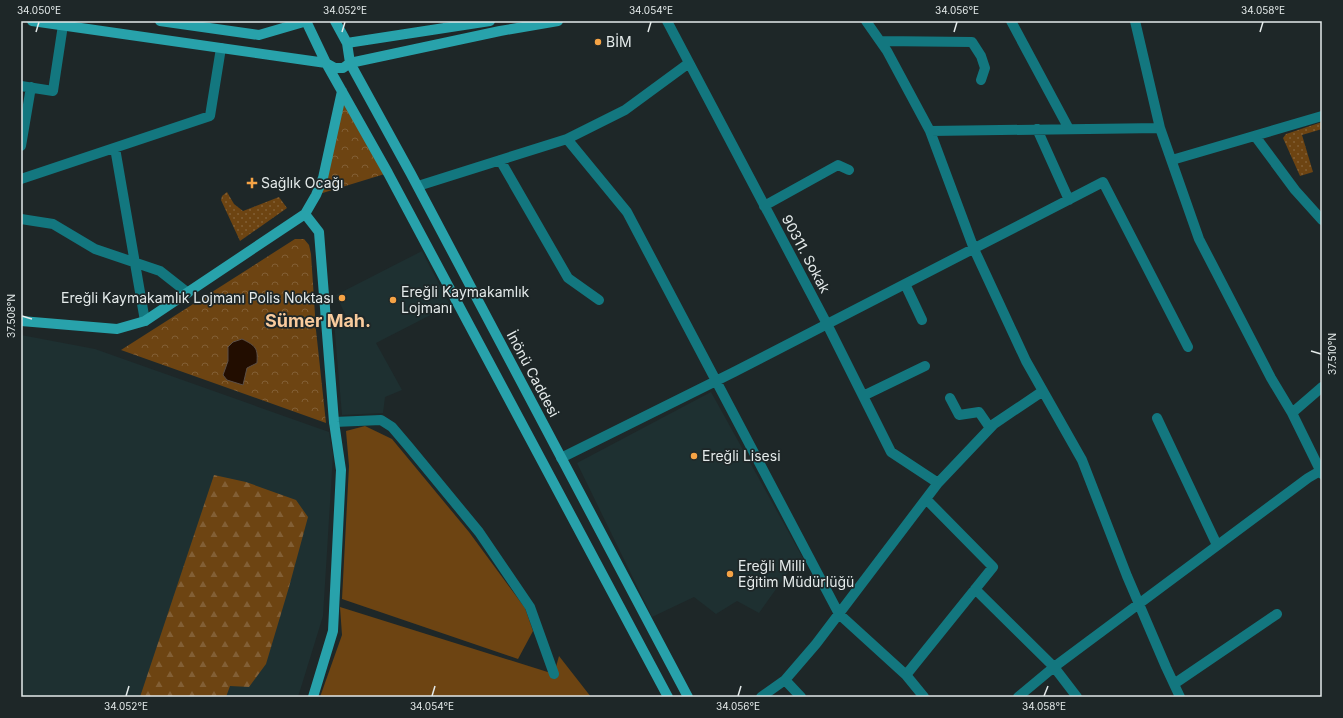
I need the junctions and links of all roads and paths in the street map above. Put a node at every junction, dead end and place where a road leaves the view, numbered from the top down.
1 (32, 21) edge
2 (160, 21) edge
3 (307, 21) edge
4 (335, 21) edge
5 (490, 21) edge
6 (558, 21) edge
7 (667, 21) edge
8 (866, 21) edge
9 (1011, 21) edge
10 (1135, 21) edge
11 (63, 25) junction
12 (880, 41) junction
13 (347, 43) junction
14 (220, 48) junction
15 (326, 63) junction
16 (350, 63) junction
17 (689, 63) junction
18 (981, 80) dead end
19 (26, 87) edge
20 (342, 91) junction
21 (1322, 116) edge
22 (1160, 128) junction
23 (1038, 129) junction
24 (1069, 129) junction
25 (930, 131) junction
26 (1255, 136) junction
27 (567, 139) junction
28 (21, 146) edge
29 (115, 148) junction
30 (500, 160) junction
31 (1172, 160) junction
32 (849, 170) dead end
33 (21, 179) edge
34 (418, 186) junction
35 (1069, 200) junction
36 (764, 206) junction
37 (305, 214) junction
38 (21, 219) edge
39 (1322, 220) edge
40 (974, 249) junction
41 (135, 262) junction
42 (905, 284) junction
43 (188, 293) junction
44 (599, 300) dead end
45 (922, 320) dead end
46 (21, 321) edge
47 (145, 321) junction
48 (827, 324) junction
49 (1188, 347) dead end
50 (925, 366) dead end
51 (716, 381) junction
52 (1322, 387) edge
53 (1043, 391) junction
54 (863, 396) junction
55 (950, 398) dead end
56 (1292, 413) junction
57 (1157, 418) dead end
58 (334, 422) junction
59 (990, 428) junction
60 (561, 458) junction
61 (1321, 472) edge
62 (938, 483) junction
63 (926, 499) junction
64 (1217, 545) junction
65 (975, 588) junction
66 (1139, 604) junction
67 (839, 614) junction
68 (1278, 614) dead end
69 (1054, 667) junction
70 (554, 674) dead end
71 (906, 675) junction
72 (785, 680) junction
73 (1174, 684) junction
74 (313, 697) edge
75 (668, 697) edge
76 (688, 697) edge
77 (761, 697) edge
78 (801, 697) edge
79 (924, 697) edge
80 (1018, 697) edge
81 (1077, 697) edge
82 (1180, 697) edge

1 - 11 main road
2 - 3 main road
3 - 15 main road
4 - 13 main road, İnönü Caddesi
5 - 13 main road
6 - 16 main road
7 - 17 street, 90311. Sokak
8 - 12 street
9 - 24 street
10 - 22 street
11 - 14 main road
11 - 19 street
12 - 18 street
12 - 25 street
13 - 16 main road, İnönü Caddesi
14 - 15 main road
14 - 29 street
15 - 16 main road
15 - 20 main road
16 - 34 main road, İnönü Caddesi
17 - 27 street
17 - 36 street, 90311. Sokak
19 - 28 street
20 - 37 main road
20 - 75 main road
21 - 26 street
22 - 24 street
22 - 31 street
23 - 24 street
23 - 25 street
23 - 35 street
25 - 40 street
26 - 31 street
26 - 39 street
27 - 30 street
27 - 51 street
29 - 33 street
29 - 41 street
30 - 34 street
30 - 44 street
31 - 56 street
32 - 36 street
34 - 60 main road, İnönü Caddesi
35 - 40 street
35 - 49 street
36 - 48 street, 90311. Sokak
37 - 43 main road
37 - 58 main road
38 - 41 street
40 - 42 street
40 - 53 street
41 - 43 street
41 - 47 street
42 - 45 street
42 - 48 street
43 - 47 main road
46 - 47 main road
48 - 51 street
48 - 54 street, 90311. Sokak
50 - 54 street
51 - 60 street
51 - 67 street
52 - 56 street
53 - 59 street
53 - 66 street
54 - 62 street, 90311. Sokak
55 - 59 street
56 - 61 street
57 - 64 street
58 - 70 street
58 - 74 main road
59 - 62 street
60 - 76 main road, İnönü Caddesi
61 - 64 street
62 - 63 street
63 - 65 street
63 - 67 street
64 - 66 street
65 - 69 street
65 - 71 street
66 - 69 street
66 - 73 street
67 - 71 street
67 - 72 street
68 - 73 street
69 - 80 street
69 - 81 street
71 - 79 street
72 - 77 street
72 - 78 street
73 - 82 street

